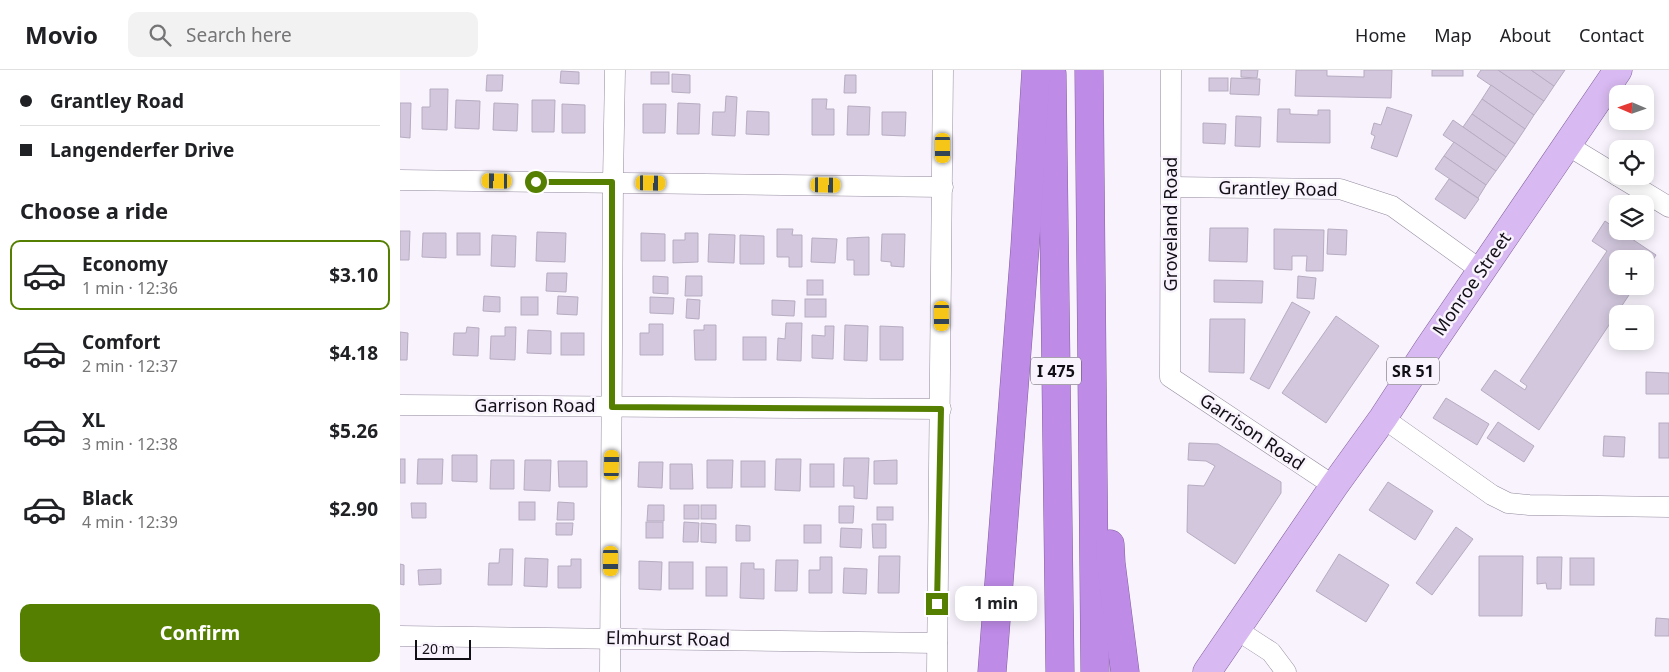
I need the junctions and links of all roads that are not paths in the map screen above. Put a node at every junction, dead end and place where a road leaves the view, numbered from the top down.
1 (615, 70) edge
2 (943, 70) edge
3 (1036, 70) edge
4 (1052, 70) edge
5 (1089, 70) edge
6 (1171, 70) edge
7 (1618, 70) edge
8 (1567, 145) junction
9 (1090, 168) junction
10 (1609, 171) edge
11 (400, 180) edge
12 (612, 182) junction
13 (1633, 185) edge
14 (943, 187) junction
15 (1170, 187) junction
16 (1669, 207) edge
17 (1482, 271) junction
18 (1170, 377) joint
19 (400, 405) edge
20 (612, 407) junction
21 (941, 409) junction
22 (1383, 418) junction
23 (1334, 486) junction
24 (1669, 507) edge
25 (1237, 630) junction
26 (400, 636) edge
27 (610, 638) junction
28 (937, 643) junction
29 (610, 672) edge
30 (937, 672) edge
31 (992, 672) edge
32 (1060, 672) edge
33 (1095, 672) edge
34 (1125, 672) edge
35 (1207, 672) edge
36 (1286, 672) edge

1 - 12 street
2 - 14 street
3 - 31 highway
4 - 32 highway, I 475
5 - 9 highway, I 475
6 - 15 street, Groveland Road
7 - 8 main road, Monroe Street / SR 51
8 - 10 street
8 - 17 main road, Monroe Street / SR 51
9 - 33 highway, I 475
9 - 34 highway
11 - 12 street
12 - 14 street
12 - 20 street
13 - 16 street
14 - 21 street
15 - 17 street, Grantley Road
15 - 18 street, Groveland Road
17 - 22 main road, Monroe Street / SR 51
18 - 23 street, Garrison Road
19 - 20 street, Garrison Road
20 - 21 street, Garrison Road
20 - 27 street
21 - 28 street
22 - 23 main road, Monroe Street / SR 51
22 - 24 street
23 - 25 main road, Monroe Street / SR 51
25 - 35 main road, Monroe Street / SR 51
25 - 36 street
26 - 27 street, Elmhurst Road
27 - 28 street, Elmhurst Road
27 - 29 street
28 - 30 street

